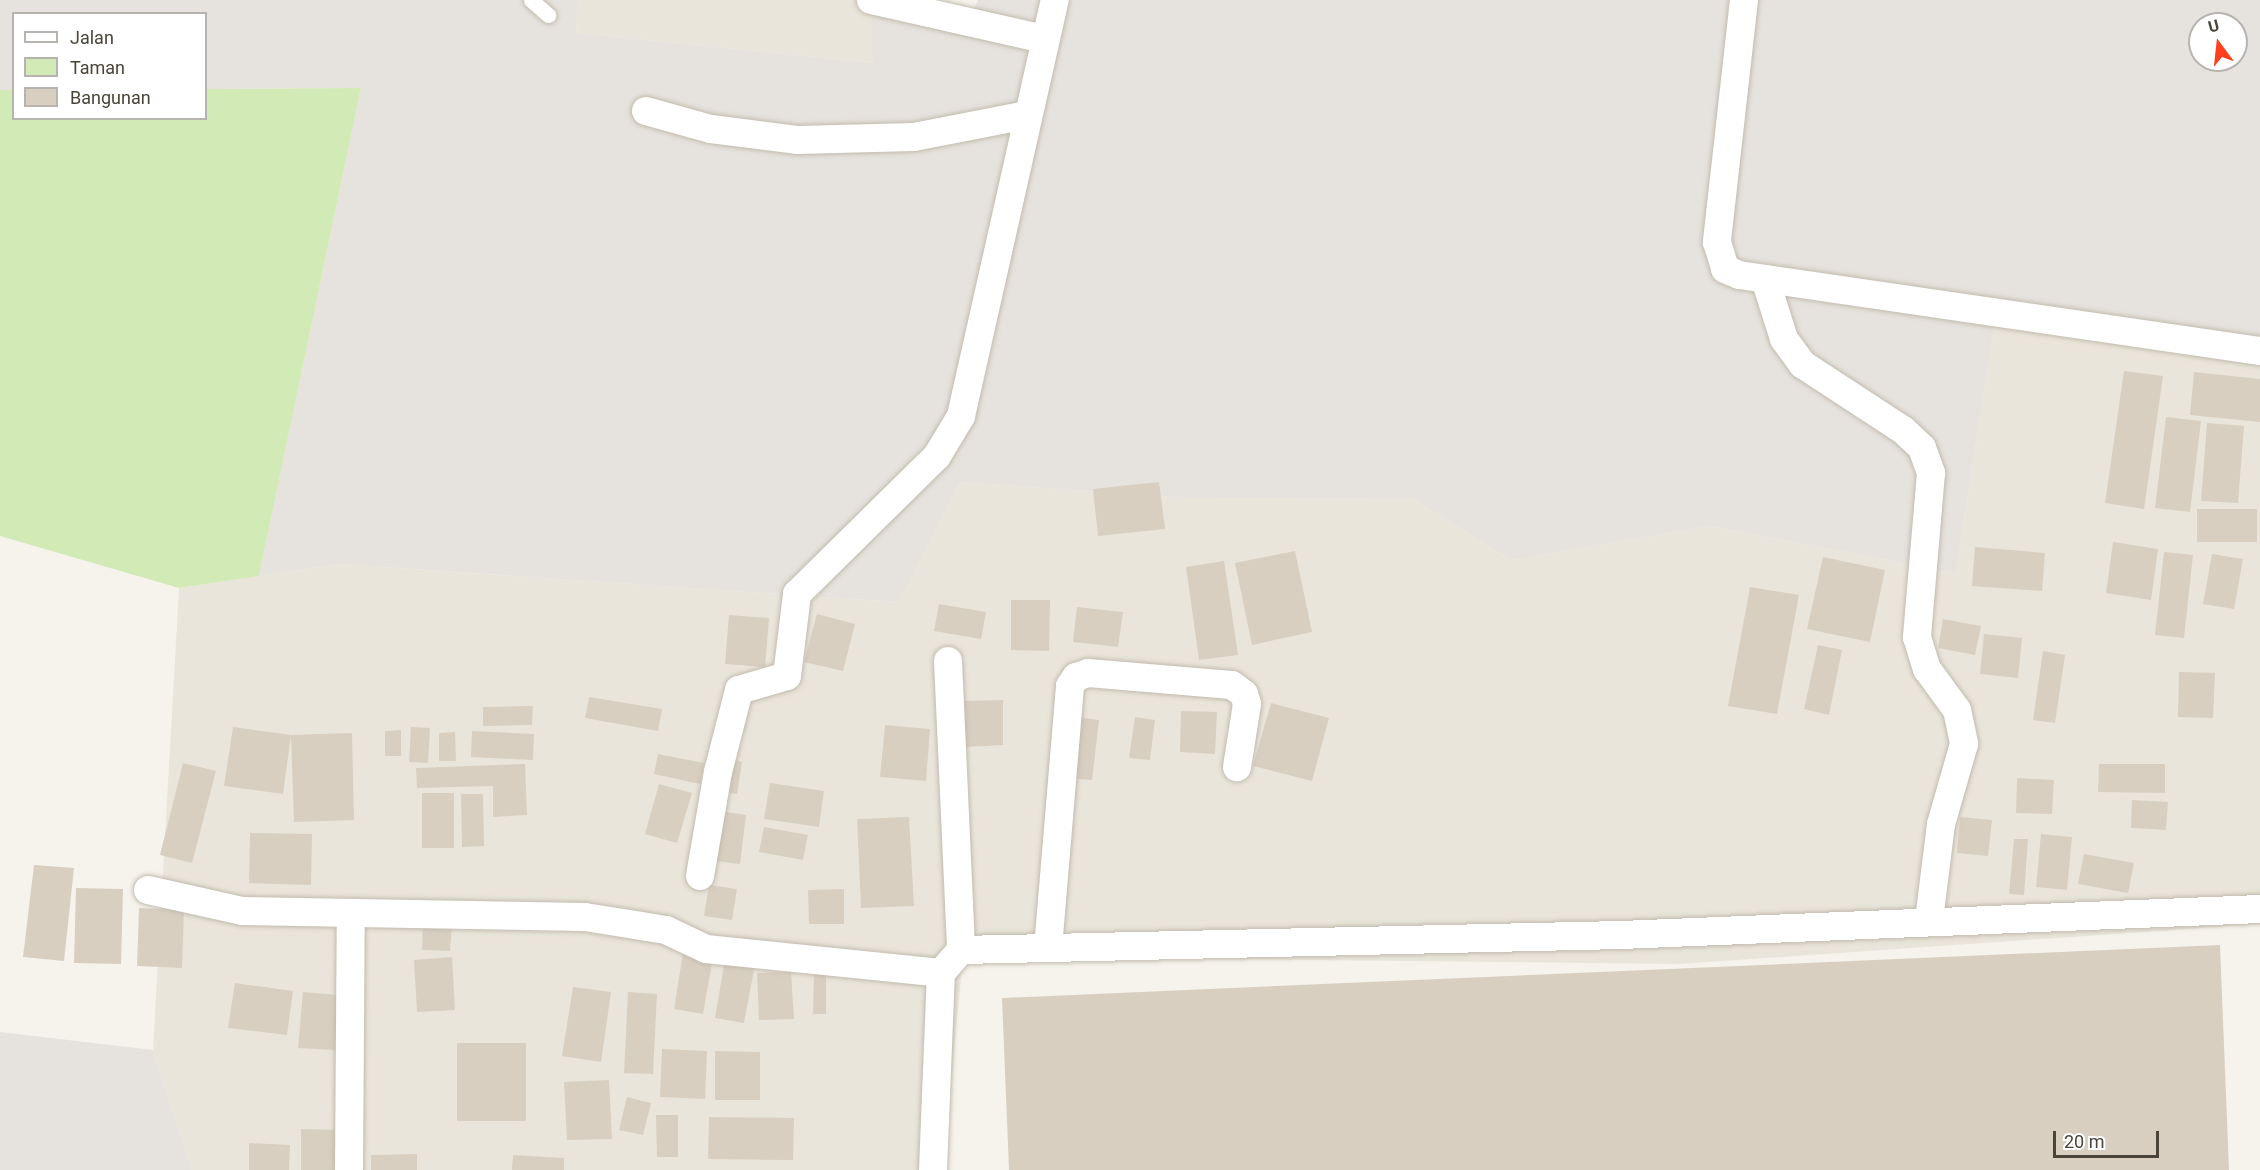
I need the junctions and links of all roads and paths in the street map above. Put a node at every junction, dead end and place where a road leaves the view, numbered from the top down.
1 (531, 0) edge
2 (871, 0) edge
3 (1055, 0) edge
4 (1744, 0) edge
5 (548, 15) dead end
6 (1044, 39) junction
7 (646, 111) dead end
8 (1027, 115) junction
9 (1765, 279) junction
10 (2260, 351) edge
11 (948, 662) dead end
12 (1237, 768) dead end
13 (700, 876) dead end
14 (148, 890) dead end
15 (2260, 909) edge
16 (351, 914) junction
17 (1929, 921) junction
18 (1048, 948) junction
19 (961, 950) junction
20 (941, 973) junction
21 (349, 1170) edge
22 (933, 1170) edge

1 - 5 lane
2 - 6 street
3 - 6 street
4 - 9 street
6 - 8 street
7 - 8 street
8 - 13 street
9 - 10 street
9 - 17 street
11 - 19 street
12 - 18 street
14 - 16 street
15 - 17 street
16 - 20 street
16 - 21 street
17 - 18 street
18 - 19 street
19 - 20 street
20 - 22 street

